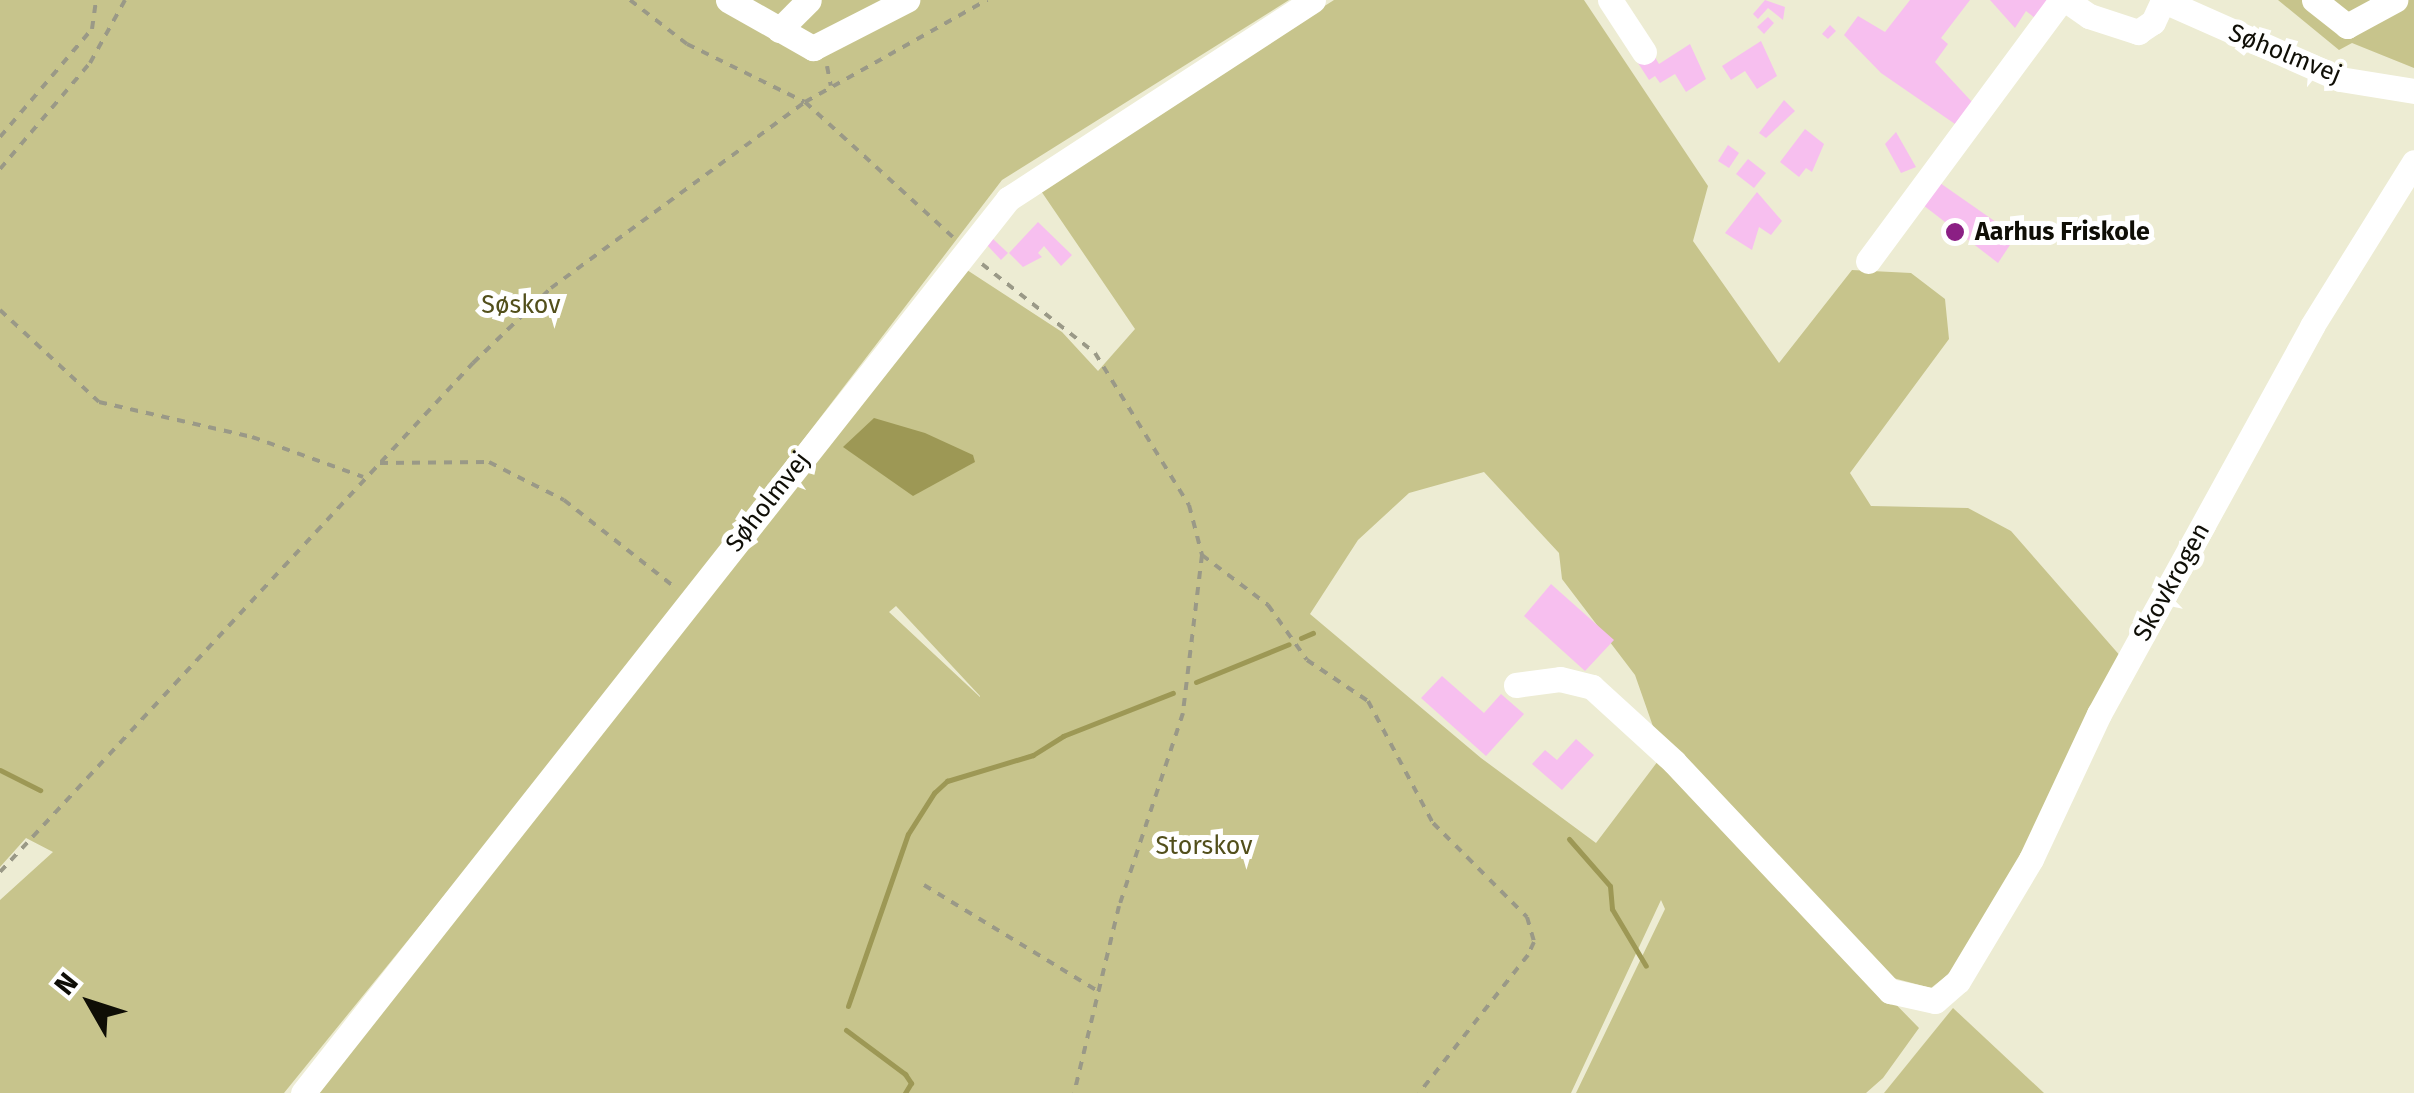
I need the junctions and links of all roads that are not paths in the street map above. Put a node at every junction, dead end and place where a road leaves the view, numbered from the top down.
1 (728, 0) edge
2 (809, 0) edge
3 (907, 0) edge
4 (1314, 0) edge
5 (1610, 0) edge
6 (2063, 0) edge
7 (2314, 0) edge
8 (2395, 0) edge
9 (2159, 8) edge
10 (779, 30) junction
11 (1644, 52) dead end
12 (2414, 91) edge
13 (2414, 162) edge
14 (1868, 261) dead end
15 (1516, 686) dead end
16 (303, 1093) edge

1 - 10 street
2 - 10 street
3 - 10 street
4 - 16 street, Søholmvej
5 - 11 street
6 - 9 street
6 - 14 street
7 - 8 street
9 - 12 street, Søholmvej
13 - 15 street, Skovkrogen

